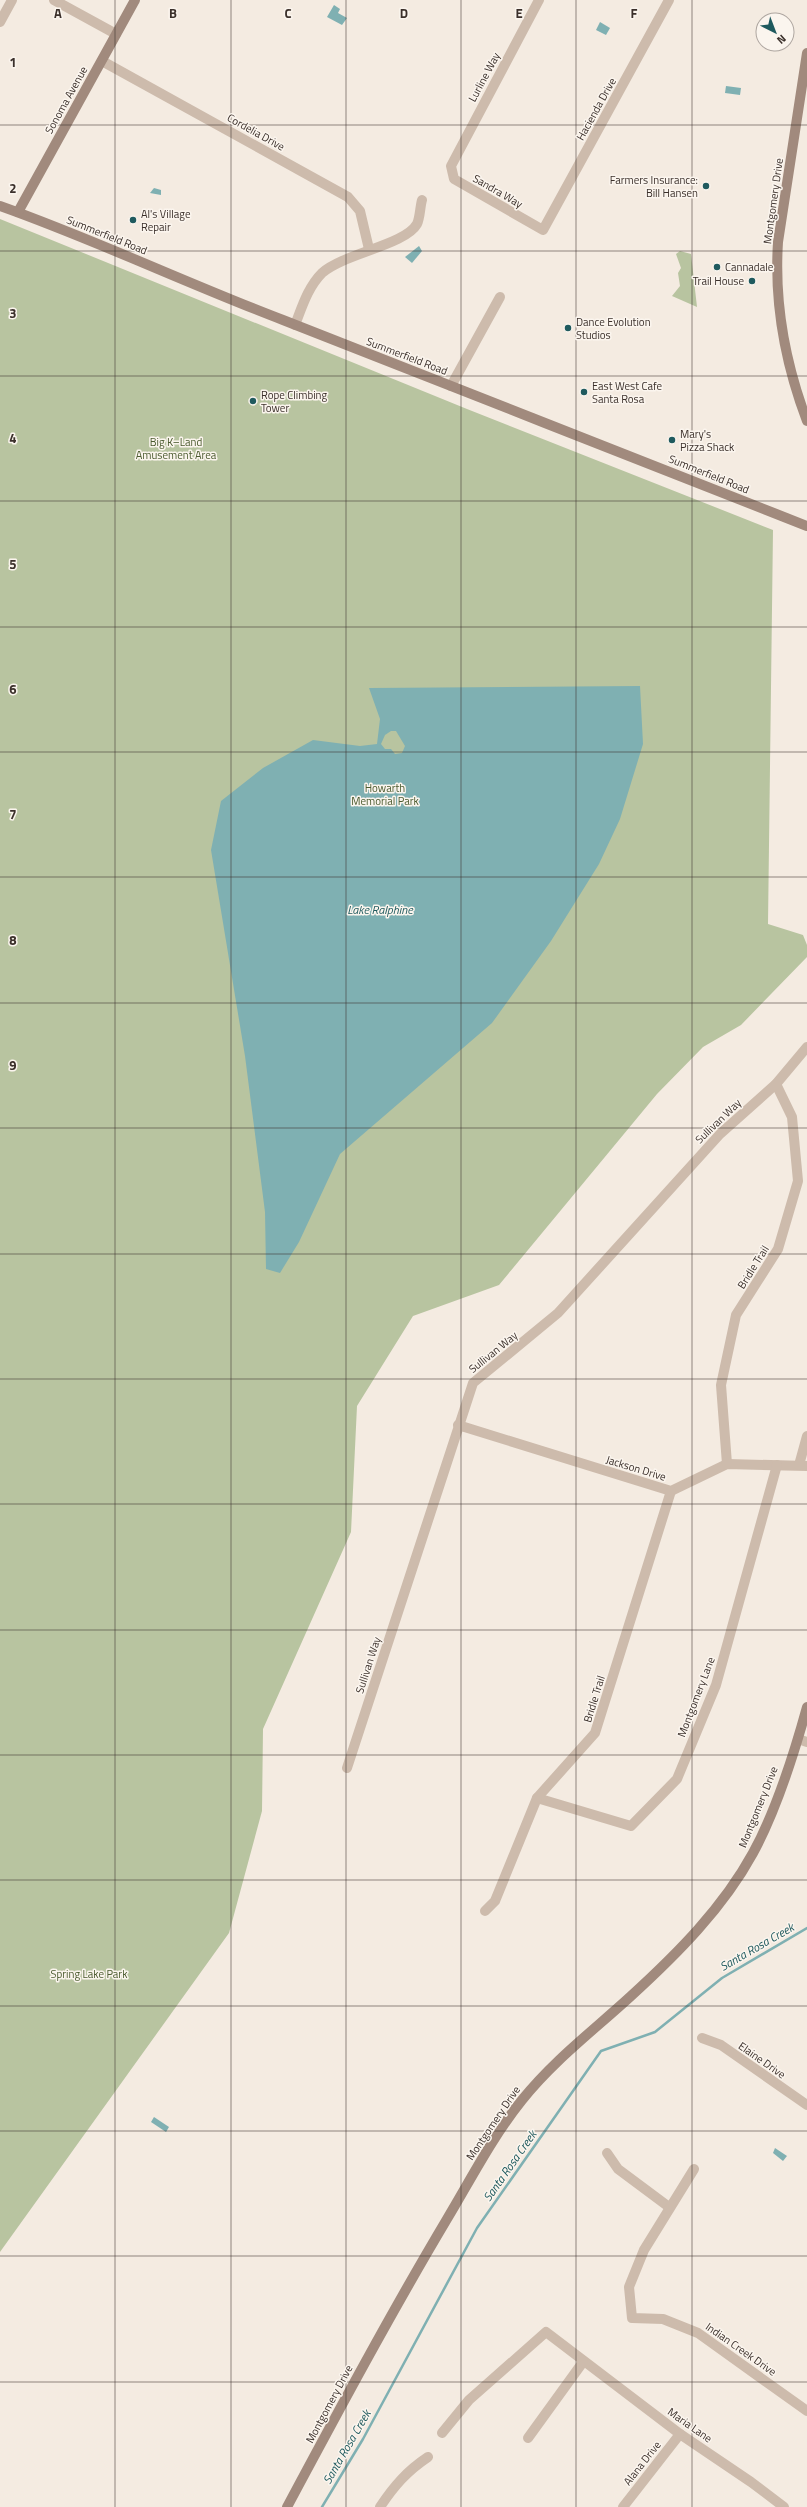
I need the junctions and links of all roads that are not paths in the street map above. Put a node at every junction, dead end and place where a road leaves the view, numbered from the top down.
1 (12, 0) edge
2 (54, 0) edge
3 (135, 0) edge
4 (539, 0) edge
5 (669, 0) edge
6 (0, 22) edge
7 (116, 34) junction
8 (807, 53) edge
9 (102, 61) junction
10 (451, 166) joint
11 (422, 200) dead end
12 (0, 206) edge
13 (18, 212) junction
14 (543, 230) joint
15 (369, 249) junction
16 (500, 297) dead end
17 (295, 325) junction
18 (451, 386) junction
19 (807, 421) edge
20 (807, 526) edge
21 (807, 1047) edge
22 (776, 1084) junction
23 (458, 1425) junction
24 (807, 1436) edge
25 (727, 1464) junction
26 (777, 1465) junction
27 (803, 1465) edge
28 (671, 1491) junction
29 (807, 1707) edge
30 (803, 1740) edge
31 (347, 1768) dead end
32 (537, 1798) junction
33 (485, 1911) dead end
34 (702, 2038) dead end
35 (807, 2104) edge
36 (607, 2153) dead end
37 (694, 2169) dead end
38 (669, 2207) junction
39 (583, 2362) junction
40 (807, 2411) edge
41 (442, 2433) dead end
42 (680, 2434) junction
43 (528, 2438) dead end
44 (428, 2457) dead end
45 (287, 2507) edge
46 (380, 2507) edge
47 (623, 2507) edge
48 (784, 2507) edge

1 - 6 street
2 - 7 street
3 - 7 street, Sonoma Avenue
4 - 10 street, Lurline Way
5 - 14 street, Hacienda Drive
7 - 9 street, Sonoma Avenue
8 - 19 street, Montgomery Drive
9 - 13 street, Sonoma Avenue
9 - 15 street, Cordelia Drive
10 - 14 street, Sandra Way
11 - 15 street
12 - 13 street, Summerfield Road
13 - 17 street, Summerfield Road
15 - 17 street
16 - 18 street
17 - 18 street, Summerfield Road
18 - 20 street, Summerfield Road
21 - 22 street, Sullivan Way
22 - 23 street, Sullivan Way
22 - 25 street, Bridle Trail
23 - 28 street, Jackson Drive
23 - 31 street, Sullivan Way
24 - 27 street
25 - 26 street, Jackson Drive
25 - 28 street, Jackson Drive
26 - 27 street, Jackson Drive
26 - 32 street, Montgomery Lane
28 - 32 street, Bridle Trail
29 - 30 street, Montgomery Drive
30 - 45 street, Montgomery Drive
32 - 33 street, Bridle Trail
34 - 35 street, Elaine Drive
36 - 38 street
37 - 38 street
38 - 40 street, Indian Creek Drive
39 - 41 street, Maria Lane
39 - 42 street, Maria Lane
39 - 43 street
42 - 47 street, Alana Drive
42 - 48 street, Maria Lane
44 - 46 street

